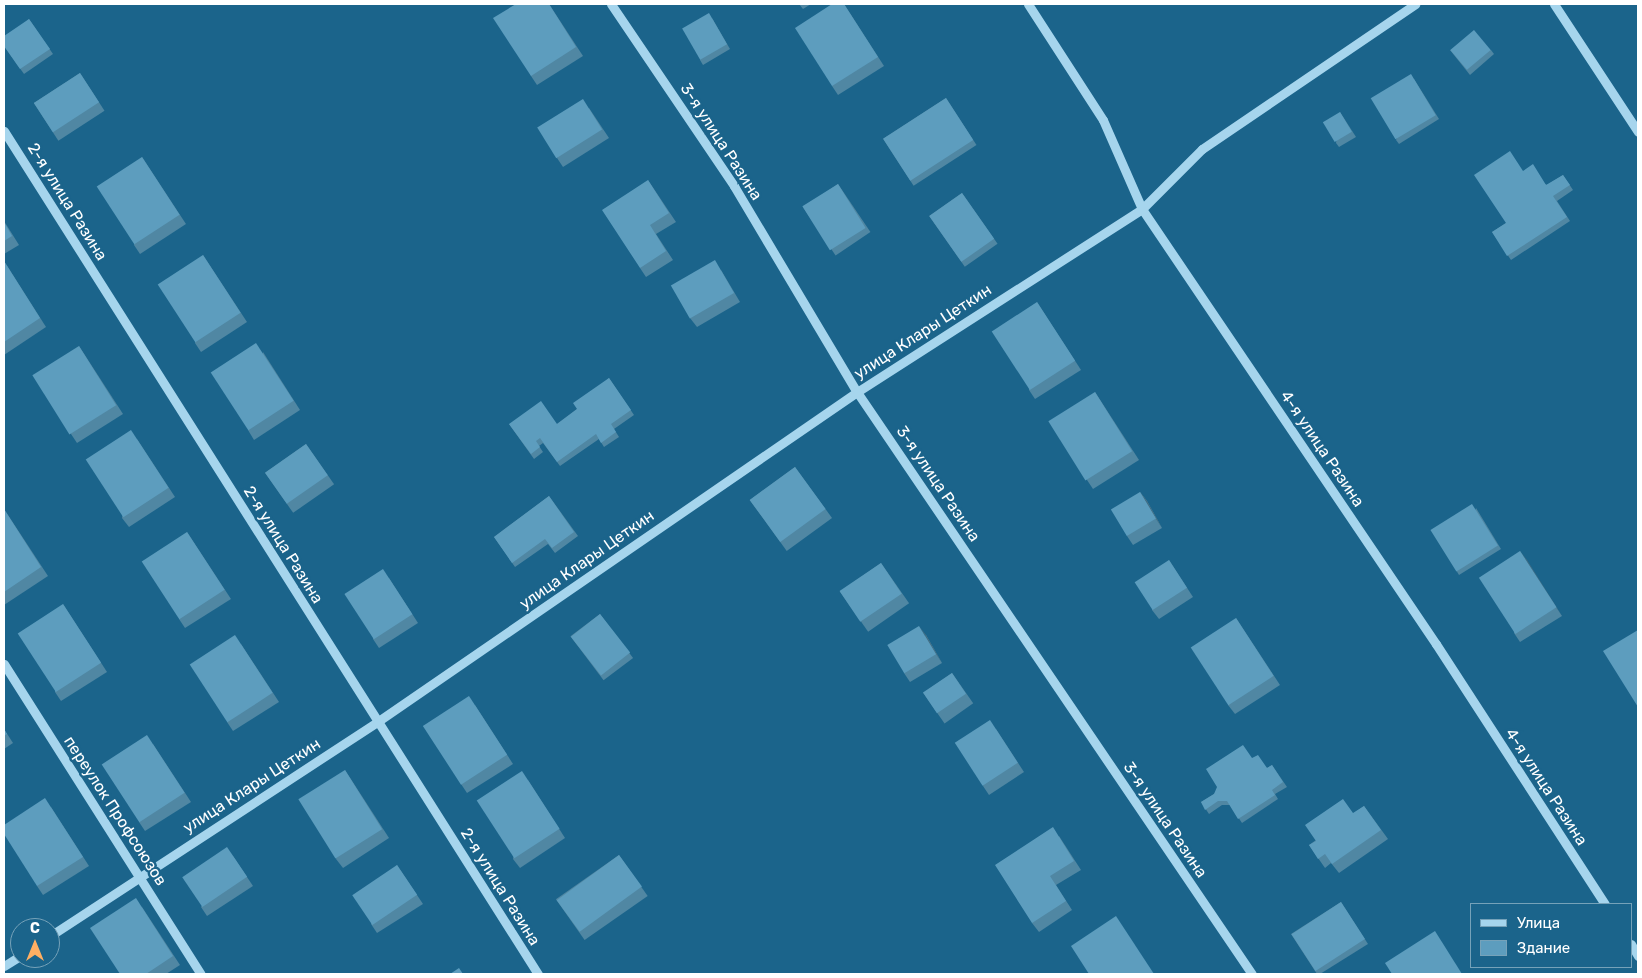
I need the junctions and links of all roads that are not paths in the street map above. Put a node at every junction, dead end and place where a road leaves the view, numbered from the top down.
1 (611, 4) edge
2 (1028, 4) edge
3 (1415, 4) edge
4 (1554, 4) edge
5 (4, 130) edge
6 (1638, 132) edge
7 (1142, 209) junction
8 (857, 392) junction
9 (4, 664) edge
10 (378, 722) junction
11 (140, 876) junction
12 (1604, 903) edge
13 (60, 929) edge
14 (201, 974) edge
15 (538, 974) edge
16 (1252, 974) edge

1 - 8 street, 3-я улица Разина
2 - 7 street, 4-я улица Разина
3 - 7 street, улица Клары Цеткин
4 - 6 street
5 - 10 street, 2-я улица Разина
7 - 8 street, улица Клары Цеткин
7 - 12 street, 4-я улица Разина
8 - 10 street, улица Клары Цеткин
8 - 16 street, 3-я улица Разина
9 - 11 street, переулок Профсоюзов
10 - 11 street, улица Клары Цеткин
10 - 15 street, 2-я улица Разина
11 - 13 street, улица Клары Цеткин
11 - 14 street, переулок Профсоюзов

